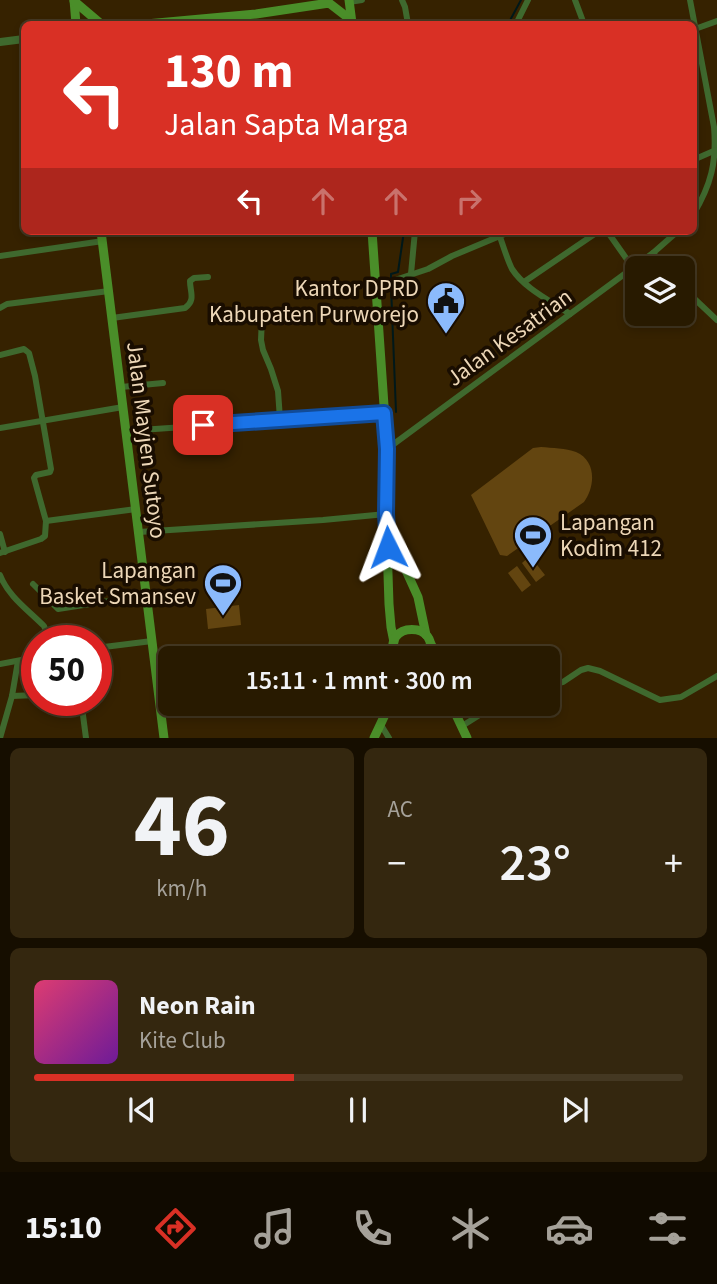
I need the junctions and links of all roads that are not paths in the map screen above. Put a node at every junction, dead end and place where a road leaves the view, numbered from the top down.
1 (362, 0) edge
2 (402, 0) edge
3 (528, 0) edge
4 (575, 0) edge
5 (691, 0) edge
6 (74, 1) edge
7 (349, 1) edge
8 (331, 2) edge
9 (76, 21) edge
10 (97, 21) edge
11 (179, 21) edge
12 (351, 21) edge
13 (352, 21) edge
14 (407, 21) edge
15 (518, 21) edge
16 (583, 21) edge
17 (694, 21) edge
18 (717, 21) edge
19 (697, 28) edge
20 (21, 39) edge
21 (697, 39) edge
22 (0, 42) edge
23 (716, 147) edge
24 (697, 158) edge
25 (697, 207) edge
26 (373, 235) edge
27 (415, 235) edge
28 (504, 235) edge
29 (592, 235) edge
30 (610, 235) edge
31 (673, 235) edge
32 (102, 236) edge
33 (500, 237) junction
34 (653, 253) junction
35 (649, 256) edge
36 (656, 256) edge
37 (0, 257) edge
38 (625, 257) edge
39 (411, 274) junction
40 (625, 274) edge
41 (208, 277) dead end
42 (524, 282) junction
43 (380, 288) junction
44 (109, 290) junction
45 (695, 299) edge
46 (0, 309) edge
47 (570, 314) junction
48 (112, 318) junction
49 (262, 318) dead end
50 (717, 320) edge
51 (0, 355) edge
52 (163, 383) dead end
53 (121, 387) junction
54 (123, 407) junction
55 (384, 413) junction
56 (43, 419) junction
57 (280, 419) junction
58 (0, 428) edge
59 (126, 431) junction
60 (387, 449) junction
61 (136, 509) junction
62 (386, 514) junction
63 (46, 521) junction
64 (387, 528) junction
65 (139, 533) junction
66 (0, 534) edge
67 (3, 552) edge
68 (0, 575) edge
69 (33, 584) dead end
70 (147, 595) junction
71 (43, 625) edge
72 (428, 639) junction
73 (152, 641) junction
74 (394, 642) junction
75 (112, 646) edge
76 (394, 646) edge
77 (429, 646) edge
78 (432, 646) edge
79 (21, 660) edge
80 (18, 661) junction
81 (0, 664) edge
82 (717, 676) edge
83 (560, 683) edge
84 (12, 696) junction
85 (21, 696) edge
86 (83, 716) edge
87 (385, 716) edge
88 (457, 716) edge
89 (478, 716) edge
90 (381, 725) junction
91 (462, 726) junction
92 (0, 738) edge
93 (86, 738) edge
94 (164, 738) edge
95 (374, 738) edge
96 (389, 738) edge
97 (467, 738) edge

1 - 7 street
2 - 14 street
3 - 15 street
4 - 16 street
5 - 17 street
6 - 9 main road
6 - 10 main road
7 - 13 main road
8 - 11 main road
8 - 12 main road
18 - 19 street
20 - 22 street
21 - 23 street
23 - 24 street
23 - 25 street
26 - 43 main road
27 - 39 street
28 - 33 street
29 - 42 street
30 - 38 street
31 - 34 street, Jalan Kesatrian
32 - 37 street
32 - 44 main road, Jalan Mayjen Sutoyo
33 - 39 street
33 - 42 street
34 - 35 street, Jalan Kesatrian
34 - 36 street
39 - 43 street
40 - 47 street, Jalan Kesatrian
41 - 48 street
42 - 47 street
43 - 55 main road
44 - 46 street
44 - 48 main road, Jalan Mayjen Sutoyo
45 - 50 street
47 - 60 street, Jalan Kesatrian
48 - 53 main road, Jalan Mayjen Sutoyo
49 - 57 street
51 - 56 street
52 - 53 street
53 - 54 main road, Jalan Mayjen Sutoyo
54 - 56 street
54 - 59 main road, Jalan Mayjen Sutoyo
55 - 57 street
55 - 60 main road
56 - 58 street
56 - 63 street
57 - 59 street
59 - 61 main road, Jalan Mayjen Sutoyo
60 - 62 main road
61 - 63 street
61 - 65 main road, Jalan Mayjen Sutoyo
62 - 64 main road
62 - 65 street
63 - 67 street
64 - 72 main road
64 - 74 main road
65 - 70 main road, Jalan Mayjen Sutoyo
66 - 67 street
68 - 71 street
69 - 70 street
70 - 73 main road, Jalan Mayjen Sutoyo
72 - 74 main road
72 - 77 main road
72 - 78 main road
73 - 75 street
73 - 94 main road, Jalan Mayjen Sutoyo
74 - 76 main road
79 - 80 street
80 - 81 street
80 - 84 street
82 - 83 street
84 - 85 street
84 - 92 street
86 - 93 street
87 - 90 main road
88 - 91 main road
89 - 91 street
90 - 95 main road
90 - 96 street
91 - 97 main road

